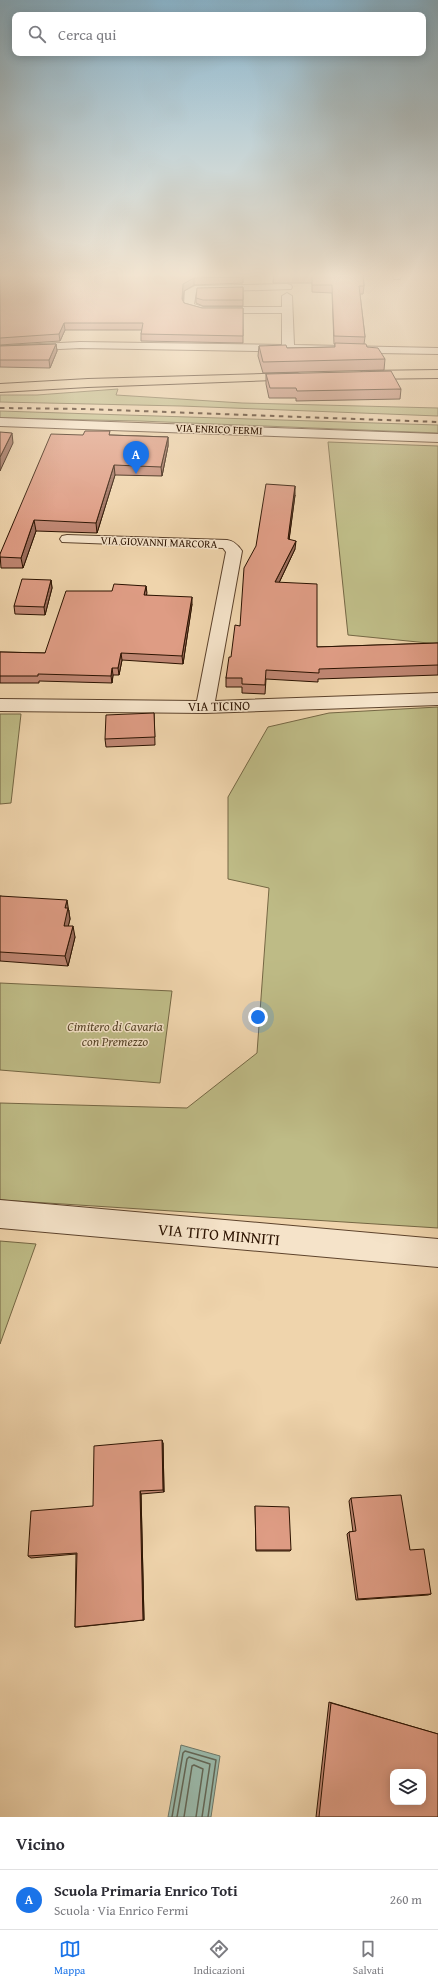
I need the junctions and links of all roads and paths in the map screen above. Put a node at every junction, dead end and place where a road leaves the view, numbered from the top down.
1 (438, 374) edge
2 (353, 376) edge
3 (306, 377) edge
4 (0, 382) edge
5 (59, 384) junction
6 (0, 388) edge
7 (0, 422) edge
8 (438, 438) edge
9 (67, 539) dead end
10 (438, 699) edge
11 (0, 705) edge
12 (205, 707) junction
13 (0, 1214) edge
14 (438, 1254) edge

1 - 2 main road
3 - 5 main road
4 - 5 main road
5 - 6 main road
7 - 8 street, VIA ENRICO FERMI
9 - 12 street, VIA GIOVANNI MARCORA
10 - 12 street, VIA TICINO
11 - 12 street, VIA TICINO
13 - 14 street, VIA TITO MINNITI

